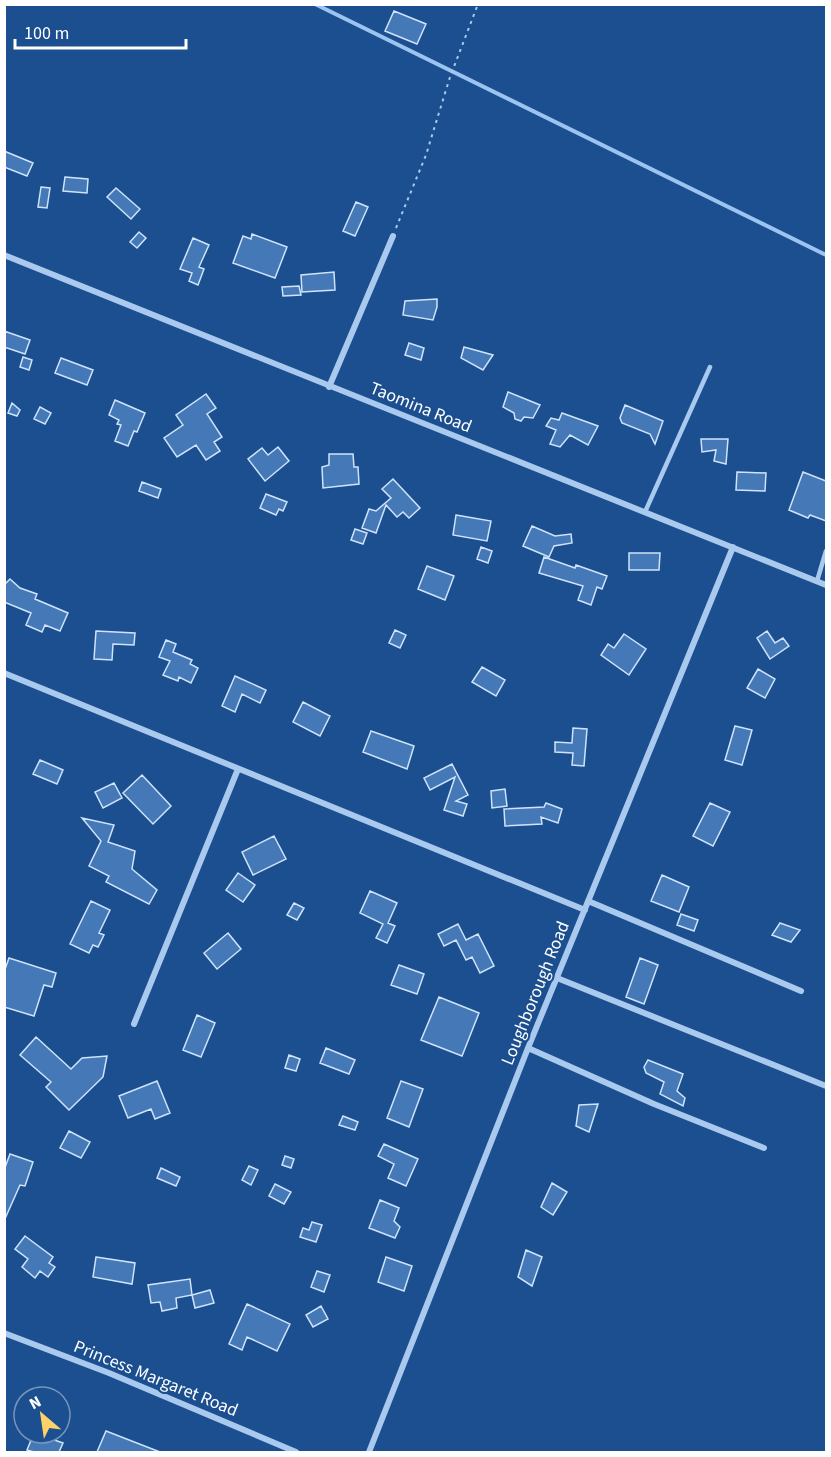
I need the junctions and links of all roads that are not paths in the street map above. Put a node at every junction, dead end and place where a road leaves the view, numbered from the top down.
1 (393, 236) road end
2 (4, 255) edge
3 (710, 367) dead end
4 (329, 387) junction
5 (645, 512) junction
6 (733, 547) junction
7 (826, 551) edge
8 (817, 581) junction
9 (826, 585) edge
10 (4, 673) edge
11 (238, 768) junction
12 (588, 901) junction
13 (585, 910) junction
14 (557, 978) junction
15 (801, 991) dead end
16 (134, 1024) dead end
17 (528, 1048) junction
18 (826, 1086) edge
19 (764, 1148) dead end
20 (4, 1333) edge
21 (296, 1452) edge
22 (369, 1452) edge

1 - 4 street
2 - 4 street, Taomina Road
3 - 5 lane
4 - 5 street, Taomina Road
5 - 6 street, Taomina Road
6 - 8 street, Taomina Road
6 - 12 street, Loughborough Road
7 - 8 lane
8 - 9 street, Taomina Road
10 - 11 street
11 - 13 street
11 - 16 street
12 - 13 street, Loughborough Road
12 - 15 street
13 - 14 street, Loughborough Road
14 - 17 street, Loughborough Road
14 - 18 street
17 - 19 street
17 - 22 street, Loughborough Road
20 - 21 street, Princess Margaret Road

